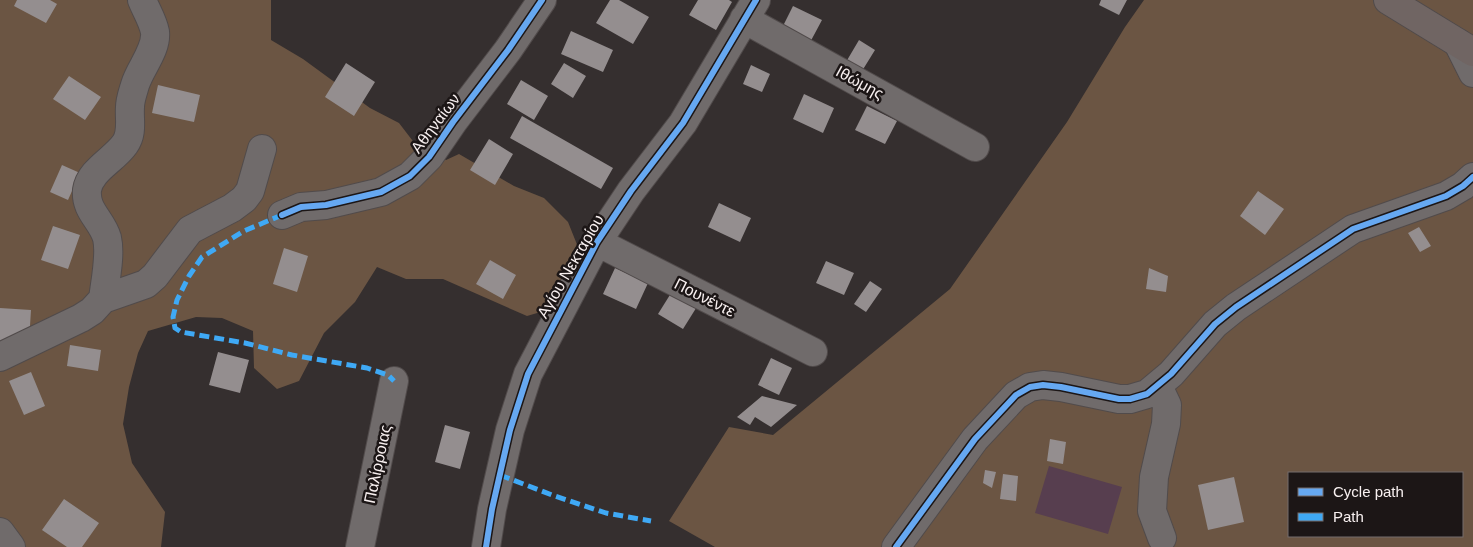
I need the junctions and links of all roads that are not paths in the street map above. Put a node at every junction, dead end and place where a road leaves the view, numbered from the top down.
1 (142, 0) edge
2 (542, 0) edge
3 (1388, 0) edge
4 (750, 9) edge
5 (1465, 47) edge
6 (1473, 73) edge
7 (975, 147) dead end
8 (262, 149) dead end
9 (1473, 177) edge
10 (282, 215) dead end
11 (597, 242) junction
12 (103, 299) junction
13 (813, 352) dead end
14 (0, 357) edge
15 (394, 381) dead end
16 (1158, 386) junction
17 (0, 532) edge
18 (1162, 538) dead end
19 (11, 547) edge
20 (360, 547) edge
21 (486, 547) edge
22 (896, 547) edge

1 - 12 street
2 - 10 street, Αθηναίων
3 - 5 main road
4 - 7 street, Ιθώμης
4 - 11 street, Αγίου Νεκταρίου
5 - 6 street
8 - 12 street
9 - 16 street
11 - 13 street, Πουνέντε
11 - 21 street, Αγίου Νεκταρίου
12 - 14 street
15 - 20 street, Παλίρροιας
16 - 18 street
16 - 22 street
17 - 19 street

